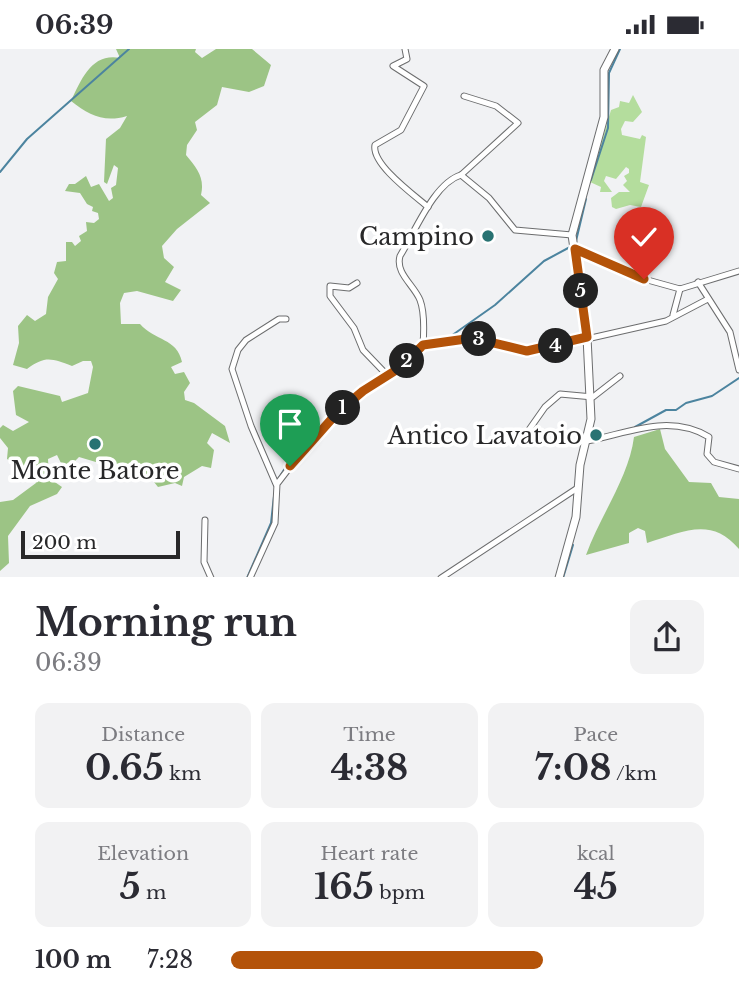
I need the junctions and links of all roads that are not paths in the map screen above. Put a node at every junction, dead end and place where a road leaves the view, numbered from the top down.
1 (405, 49) edge
2 (615, 49) edge
3 (464, 96) dead end
4 (461, 175) junction
5 (428, 207) junction
6 (573, 243) junction
7 (739, 271) edge
8 (698, 282) junction
9 (357, 283) dead end
10 (680, 289) junction
11 (708, 299) junction
12 (673, 315) junction
13 (286, 319) dead end
14 (587, 337) junction
15 (423, 342) junction
16 (739, 370) edge
17 (387, 374) junction
18 (620, 376) dead end
19 (590, 397) junction
20 (526, 434) dead end
21 (587, 441) junction
22 (739, 469) edge
23 (276, 483) junction
24 (576, 489) junction
25 (205, 520) dead end
26 (211, 577) edge
27 (250, 577) edge
28 (441, 577) edge
29 (559, 577) edge

1 - 5 street
2 - 6 street
3 - 4 street
4 - 5 street
4 - 6 street
5 - 15 street
6 - 10 street
6 - 14 street
7 - 8 street
8 - 10 street
8 - 11 street
9 - 17 street
10 - 12 street
11 - 12 street
11 - 16 street
12 - 14 street
13 - 23 street
14 - 15 street
14 - 19 street
15 - 17 street
17 - 23 street
18 - 19 street
19 - 20 street
19 - 21 street
21 - 22 street
21 - 24 street
23 - 27 street
24 - 28 street
24 - 29 street
25 - 26 street

